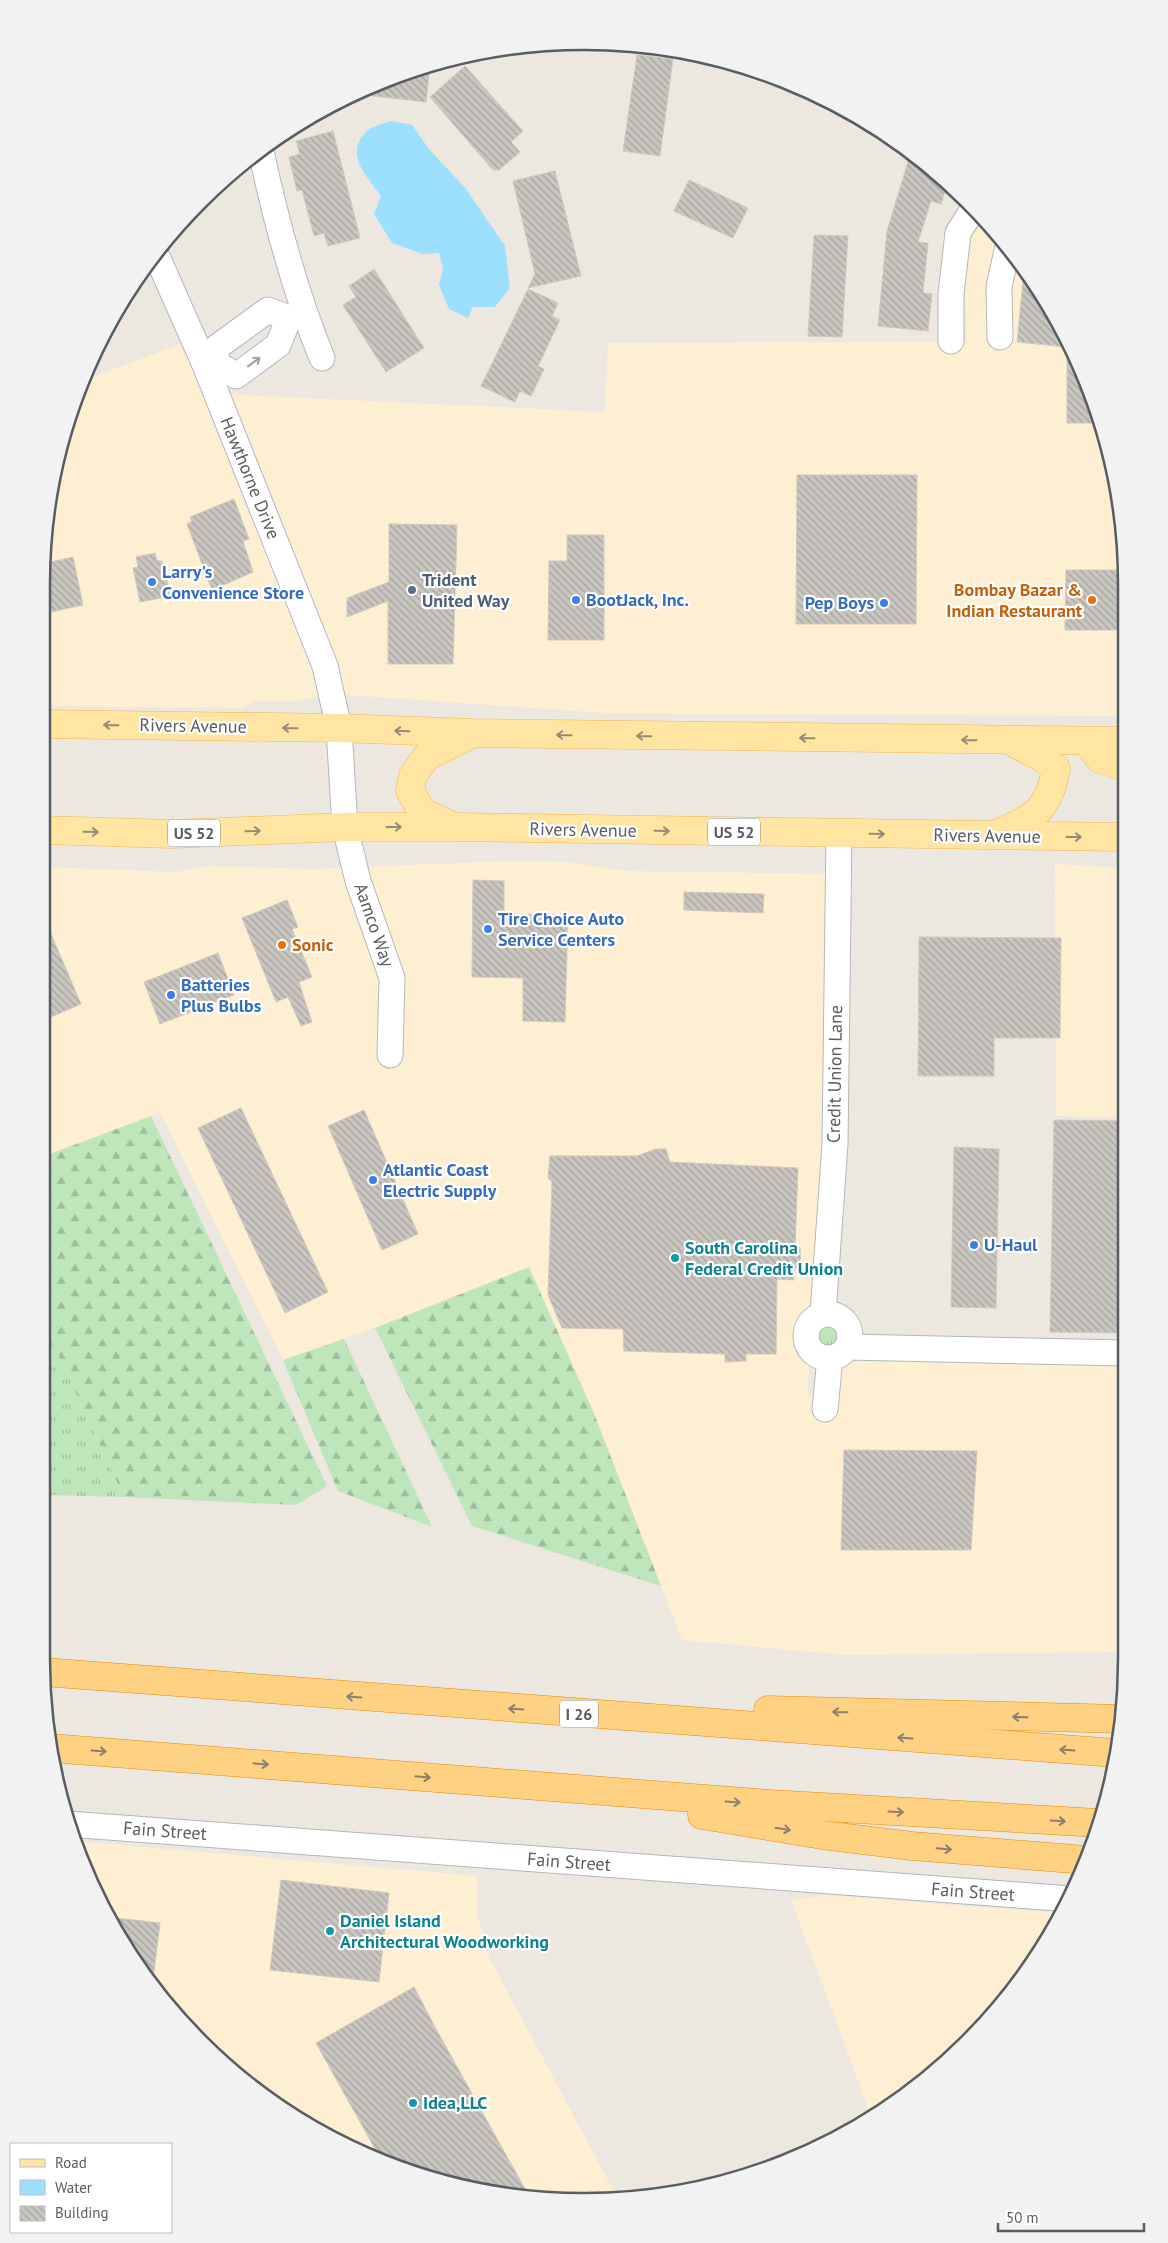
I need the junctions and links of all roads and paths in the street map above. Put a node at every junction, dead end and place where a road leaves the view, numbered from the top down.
1 (262, 158) edge
2 (970, 215) edge
3 (1006, 256) edge
4 (159, 260) edge
5 (296, 315) junction
6 (1000, 337) dead end
7 (951, 341) dead end
8 (322, 358) dead end
9 (210, 364) junction
10 (50, 724) edge
11 (339, 728) junction
12 (473, 733) junction
13 (1010, 741) junction
14 (1118, 741) edge
15 (1087, 742) junction
16 (1118, 765) edge
17 (345, 827) junction
18 (454, 827) junction
19 (50, 830) edge
20 (839, 833) junction
21 (990, 836) junction
22 (1118, 837) edge
23 (390, 1055) dead end
24 (823, 1314) junction
25 (838, 1352) junction
26 (1118, 1353) edge
27 (825, 1409) dead end
28 (50, 1673) edge
29 (543, 1711) junction
30 (1114, 1719) edge
31 (58, 1749) edge
32 (1109, 1754) edge
33 (563, 1788) junction
34 (1092, 1823) edge
35 (76, 1825) edge
36 (1078, 1859) edge
37 (1061, 1898) edge

1 - 5 street
2 - 7 street
3 - 6 street
4 - 9 street, Hawthorne Drive
5 - 8 street
5 - 9 street
9 -> 5 street
9 - 11 street, Hawthorne Drive
11 -> 10 main road, Rivers Avenue
12 -> 11 main road, Rivers Avenue
11 - 17 street, Hawthorne Drive
13 -> 12 main road, Rivers Avenue
12 - 18 main road
13 - 15 main road, Rivers Avenue
13 - 21 main road
14 - 15 main road, Rivers Avenue
15 - 16 main road
17 -> 18 main road, Rivers Avenue / US 52
19 -> 17 main road, Rivers Avenue / US 52
17 - 23 street, Aamco Way
18 -> 20 main road, Rivers Avenue / US 52
20 -> 21 main road, Rivers Avenue / US 52
20 - 24 street, Credit Union Lane
21 -> 22 main road, Rivers Avenue / US 52
24 - 25 street
24 - 25 street
25 - 26 street
25 - 27 street
29 -> 28 highway, I 26
30 -> 29 highway
32 -> 29 highway, I 26
31 -> 33 highway
33 -> 34 highway
33 -> 36 highway
35 - 37 street, Fain Street

